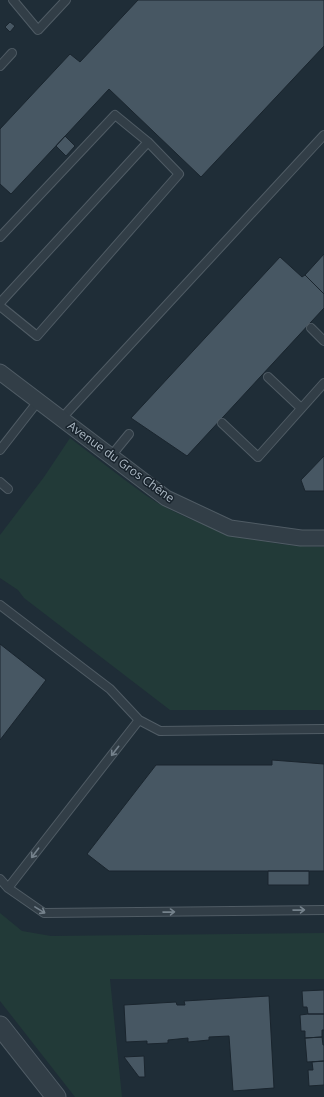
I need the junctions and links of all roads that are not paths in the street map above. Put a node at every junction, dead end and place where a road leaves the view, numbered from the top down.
1 (13, 0) edge
2 (66, 0) edge
3 (12, 53) dead end
4 (0, 66) edge
5 (324, 135) edge
6 (148, 142) junction
7 (0, 237) edge
8 (0, 305) edge
9 (311, 328) dead end
10 (324, 341) edge
11 (0, 372) edge
12 (268, 377) dead end
13 (324, 383) edge
14 (39, 400) junction
15 (301, 408) junction
16 (62, 418) junction
17 (222, 423) dead end
18 (129, 434) dead end
19 (3, 439) edge
20 (0, 450) edge
21 (111, 456) junction
22 (0, 482) edge
23 (8, 489) dead end
24 (324, 538) edge
25 (0, 605) edge
26 (139, 720) junction
27 (324, 729) edge
28 (0, 879) edge
29 (8, 888) junction
30 (324, 910) edge
31 (0, 1026) edge
32 (56, 1097) edge

1 - 2 lane
3 - 4 lane
5 - 16 lane
6 - 7 lane
6 - 8 lane
6 - 8 lane
9 - 10 lane
11 - 14 street, Avenue du Gros Chêne
12 - 15 lane
13 - 15 lane
14 - 16 street, Avenue du Gros Chêne
14 - 19 lane
15 - 17 lane
16 - 21 street, Avenue du Gros Chêne
18 - 21 lane
19 - 20 lane
21 - 24 street, Avenue du Gros Chêne
22 - 23 lane
25 - 26 lane
26 - 27 lane
26 -> 29 lane
28 - 29 lane
29 -> 30 lane
31 - 32 street

